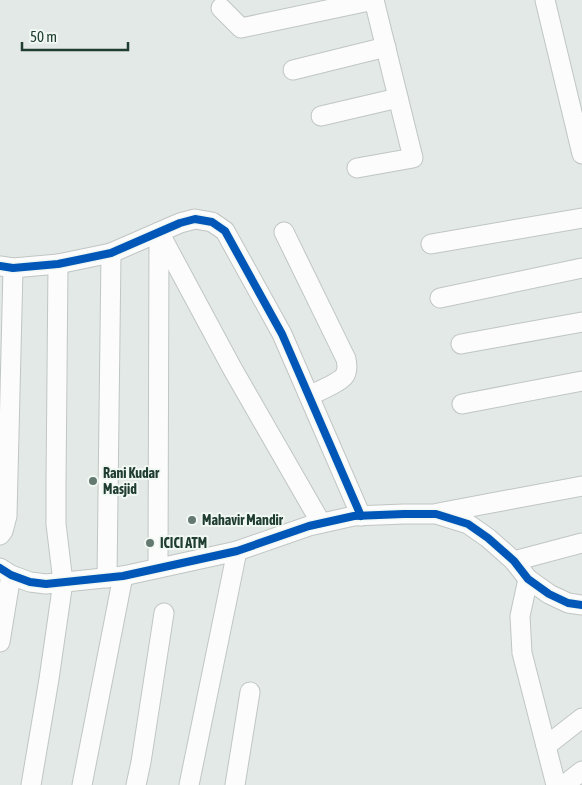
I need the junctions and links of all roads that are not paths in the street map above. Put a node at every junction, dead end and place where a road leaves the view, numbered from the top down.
1 (374, 0) edge
2 (545, 0) edge
3 (221, 8) dead end
4 (386, 47) junction
5 (293, 70) dead end
6 (398, 98) junction
7 (321, 116) dead end
8 (582, 154) edge
9 (357, 168) dead end
10 (582, 218) edge
11 (159, 232) junction
12 (284, 232) dead end
13 (431, 244) dead end
14 (111, 253) junction
15 (58, 264) junction
16 (6, 267) edge
17 (582, 268) edge
18 (440, 298) dead end
19 (582, 322) edge
20 (461, 344) dead end
21 (582, 381) edge
22 (309, 396) junction
23 (462, 404) dead end
24 (582, 486) edge
25 (436, 514) junction
26 (361, 516) junction
27 (320, 523) junction
28 (0, 535) edge
29 (582, 543) edge
30 (237, 551) junction
31 (514, 561) junction
32 (158, 568) junction
33 (5, 572) edge
34 (115, 577) junction
35 (528, 579) junction
36 (63, 582) junction
37 (582, 605) edge
38 (164, 613) dead end
39 (0, 642) edge
40 (250, 692) dead end
41 (582, 718) edge
42 (546, 746) junction
43 (582, 771) edge
44 (31, 785) edge
45 (82, 785) edge
46 (136, 785) edge
47 (188, 785) edge
48 (235, 785) edge
49 (556, 785) edge
50 (564, 785) edge

1 - 3 street
1 - 4 street
2 - 8 street
4 - 5 street
4 - 6 street
6 - 7 street
6 - 9 street
10 - 13 street
11 - 14 street
11 - 22 street
11 - 27 street
11 - 32 street
12 - 22 street
14 - 15 street
14 - 34 street
15 - 16 street
15 - 36 street
16 - 28 street
17 - 18 street
19 - 20 street
21 - 23 street
22 - 26 street
24 - 25 street
25 - 26 street
25 - 31 street
26 - 27 street
27 - 30 street
29 - 31 street
30 - 32 street
30 - 47 street
31 - 35 street
32 - 34 street
33 - 36 street
33 - 39 street
34 - 36 street
34 - 45 street
35 - 37 street
35 - 42 street
36 - 44 street
38 - 46 street
40 - 48 street
41 - 42 street
42 - 49 street
43 - 50 street

